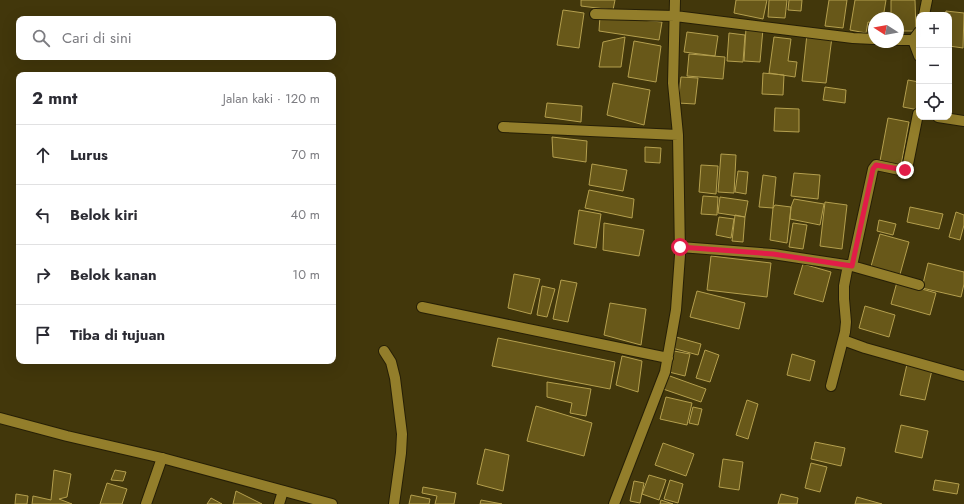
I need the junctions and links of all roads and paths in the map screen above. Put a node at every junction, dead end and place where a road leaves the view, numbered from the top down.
1 (675, 0) edge
2 (927, 0) edge
3 (925, 12) edge
4 (595, 14) dead end
5 (675, 16) junction
6 (916, 36) edge
7 (868, 39) edge
8 (904, 39) edge
9 (952, 119) edge
10 (918, 120) edge
11 (964, 121) edge
12 (503, 127) dead end
13 (678, 135) junction
14 (680, 247) junction
15 (850, 266) junction
16 (919, 285) dead end
17 (422, 307) dead end
18 (843, 340) junction
19 (384, 351) dead end
20 (668, 358) junction
21 (964, 376) edge
22 (831, 386) dead end
23 (0, 418) edge
24 (162, 458) junction
25 (283, 491) junction
26 (146, 504) edge
27 (279, 504) edge
28 (332, 504) edge
29 (394, 504) edge
30 (614, 504) edge

1 - 5 street
2 - 3 street
4 - 5 street
5 - 7 street
5 - 13 street
6 - 8 street
9 - 11 street
10 - 15 street
12 - 13 street
13 - 14 street
14 - 15 street
14 - 20 street
15 - 16 street
15 - 18 street
17 - 20 street
18 - 21 street
18 - 22 street
19 - 29 street
20 - 30 street
23 - 24 street
24 - 25 street
24 - 26 street
25 - 27 street
25 - 28 street

